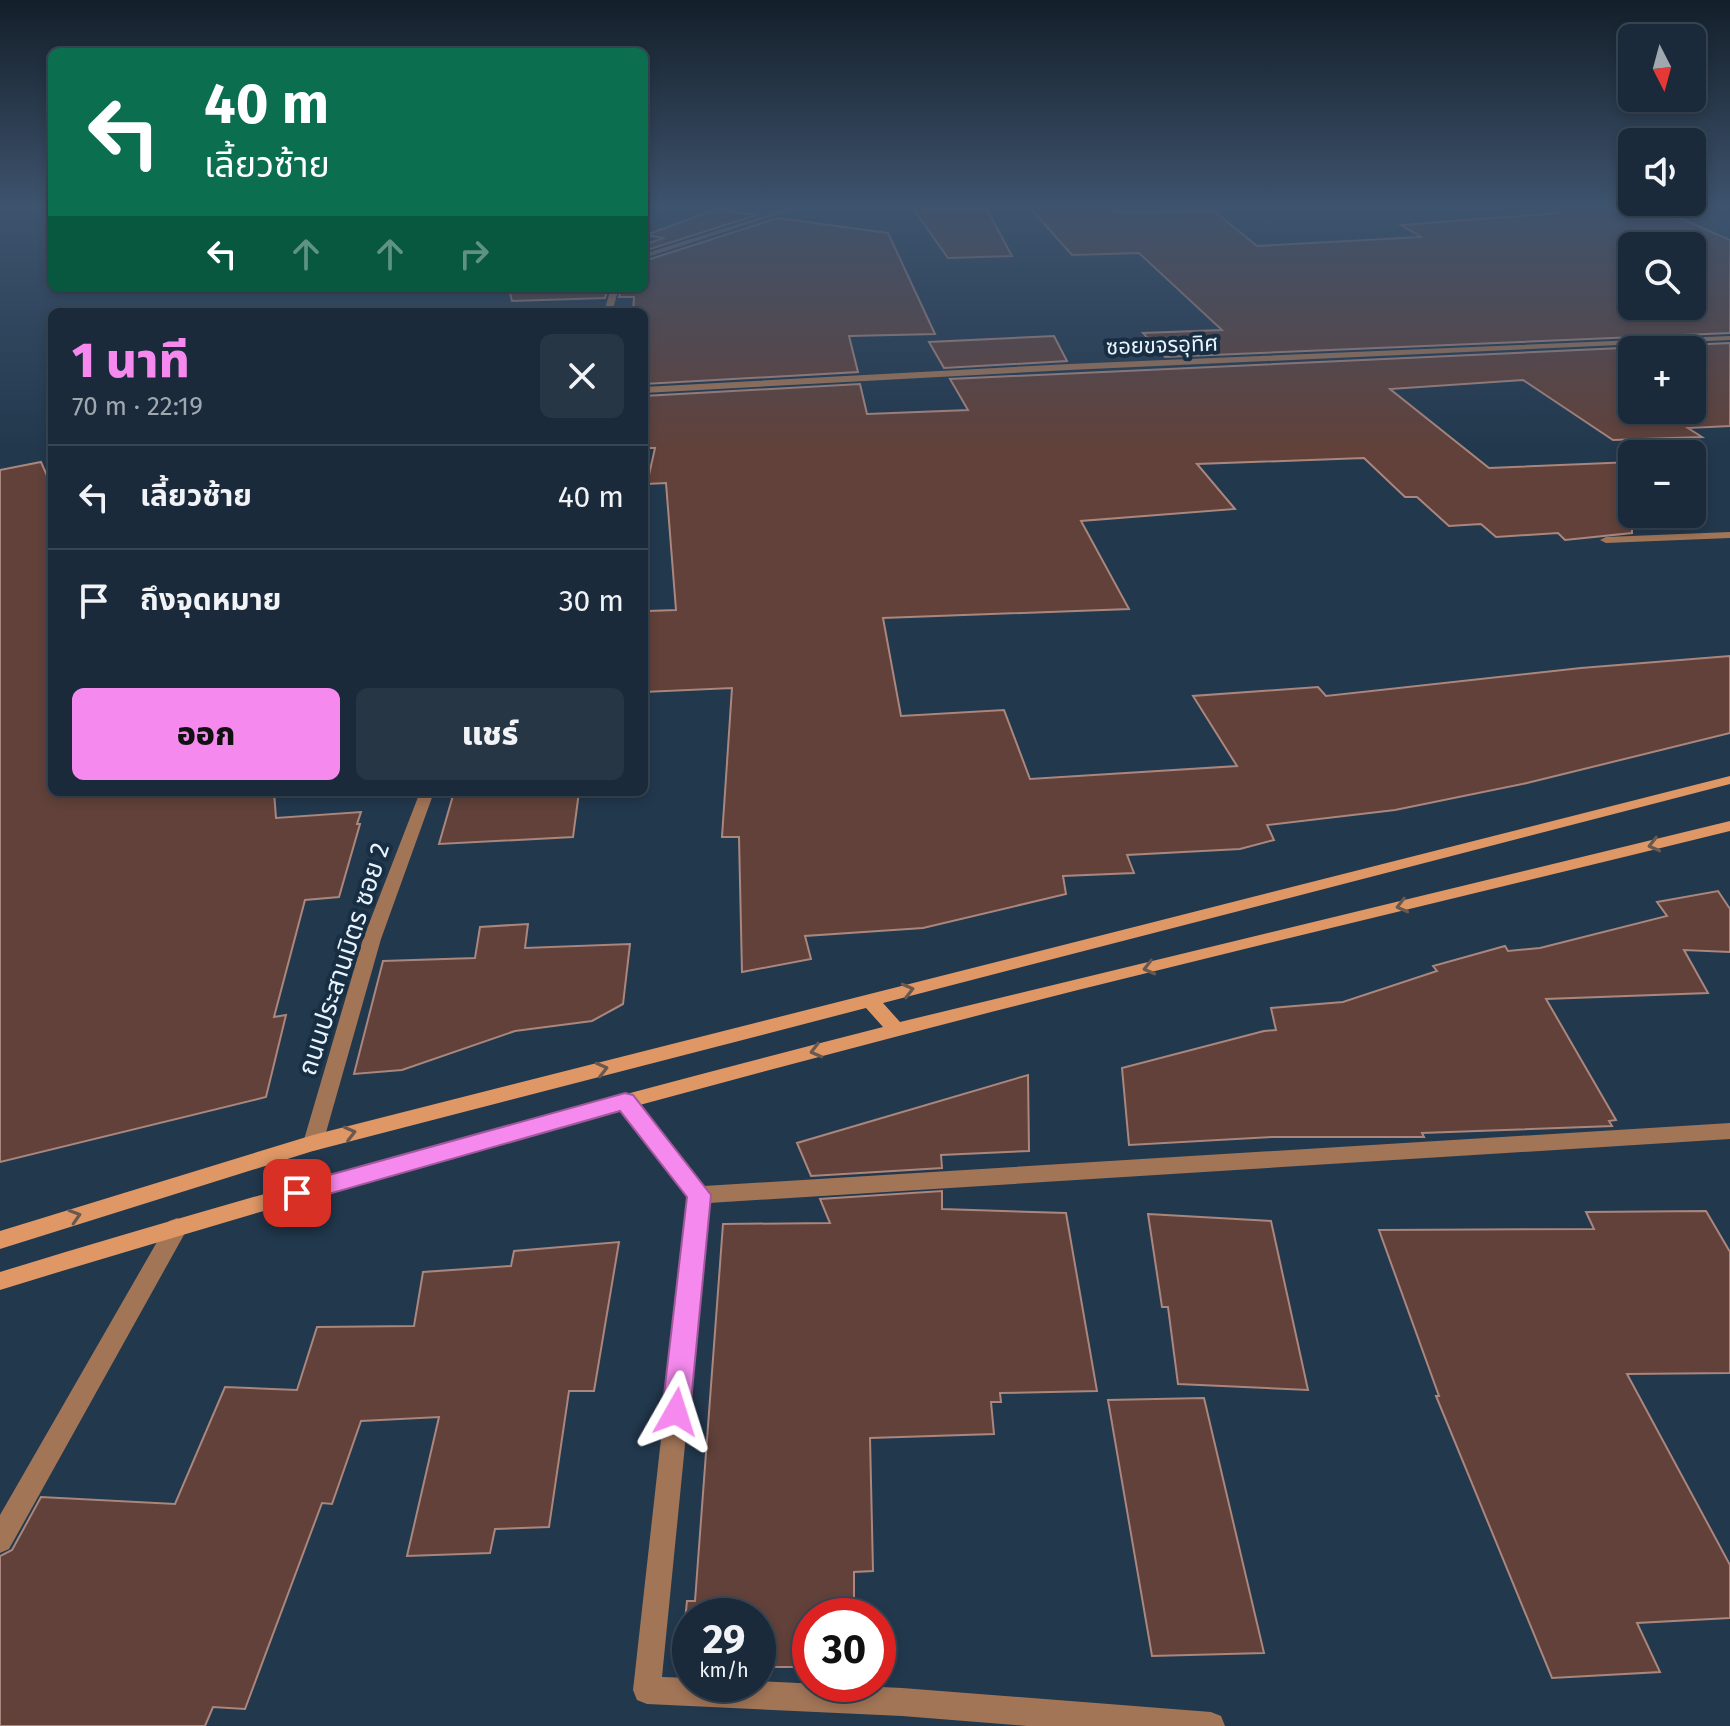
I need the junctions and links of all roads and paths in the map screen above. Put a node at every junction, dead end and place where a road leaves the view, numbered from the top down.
1 (1730, 338) edge
2 (648, 390) edge
3 (1730, 535) edge
4 (1606, 540) dead end
5 (1730, 780) edge
6 (426, 796) edge
7 (1730, 826) edge
8 (870, 1000) junction
9 (896, 1030) junction
10 (625, 1101) junction
11 (1730, 1131) edge
12 (313, 1143) junction
13 (699, 1195) junction
14 (177, 1227) junction
15 (0, 1240) edge
16 (0, 1281) edge
17 (0, 1540) edge
18 (1211, 1726) edge

1 - 2 street, ซอยขจรอุทิศ
3 - 4 street
8 -> 5 main road
6 - 12 street, ถนนประสานมิตร ซอย 2
7 -> 9 main road
8 - 9 main road
12 -> 8 main road
9 -> 10 main road
10 - 13 street
10 - 14 main road
11 - 13 street
15 -> 12 main road
13 - 18 street
14 - 16 main road
14 - 17 street

